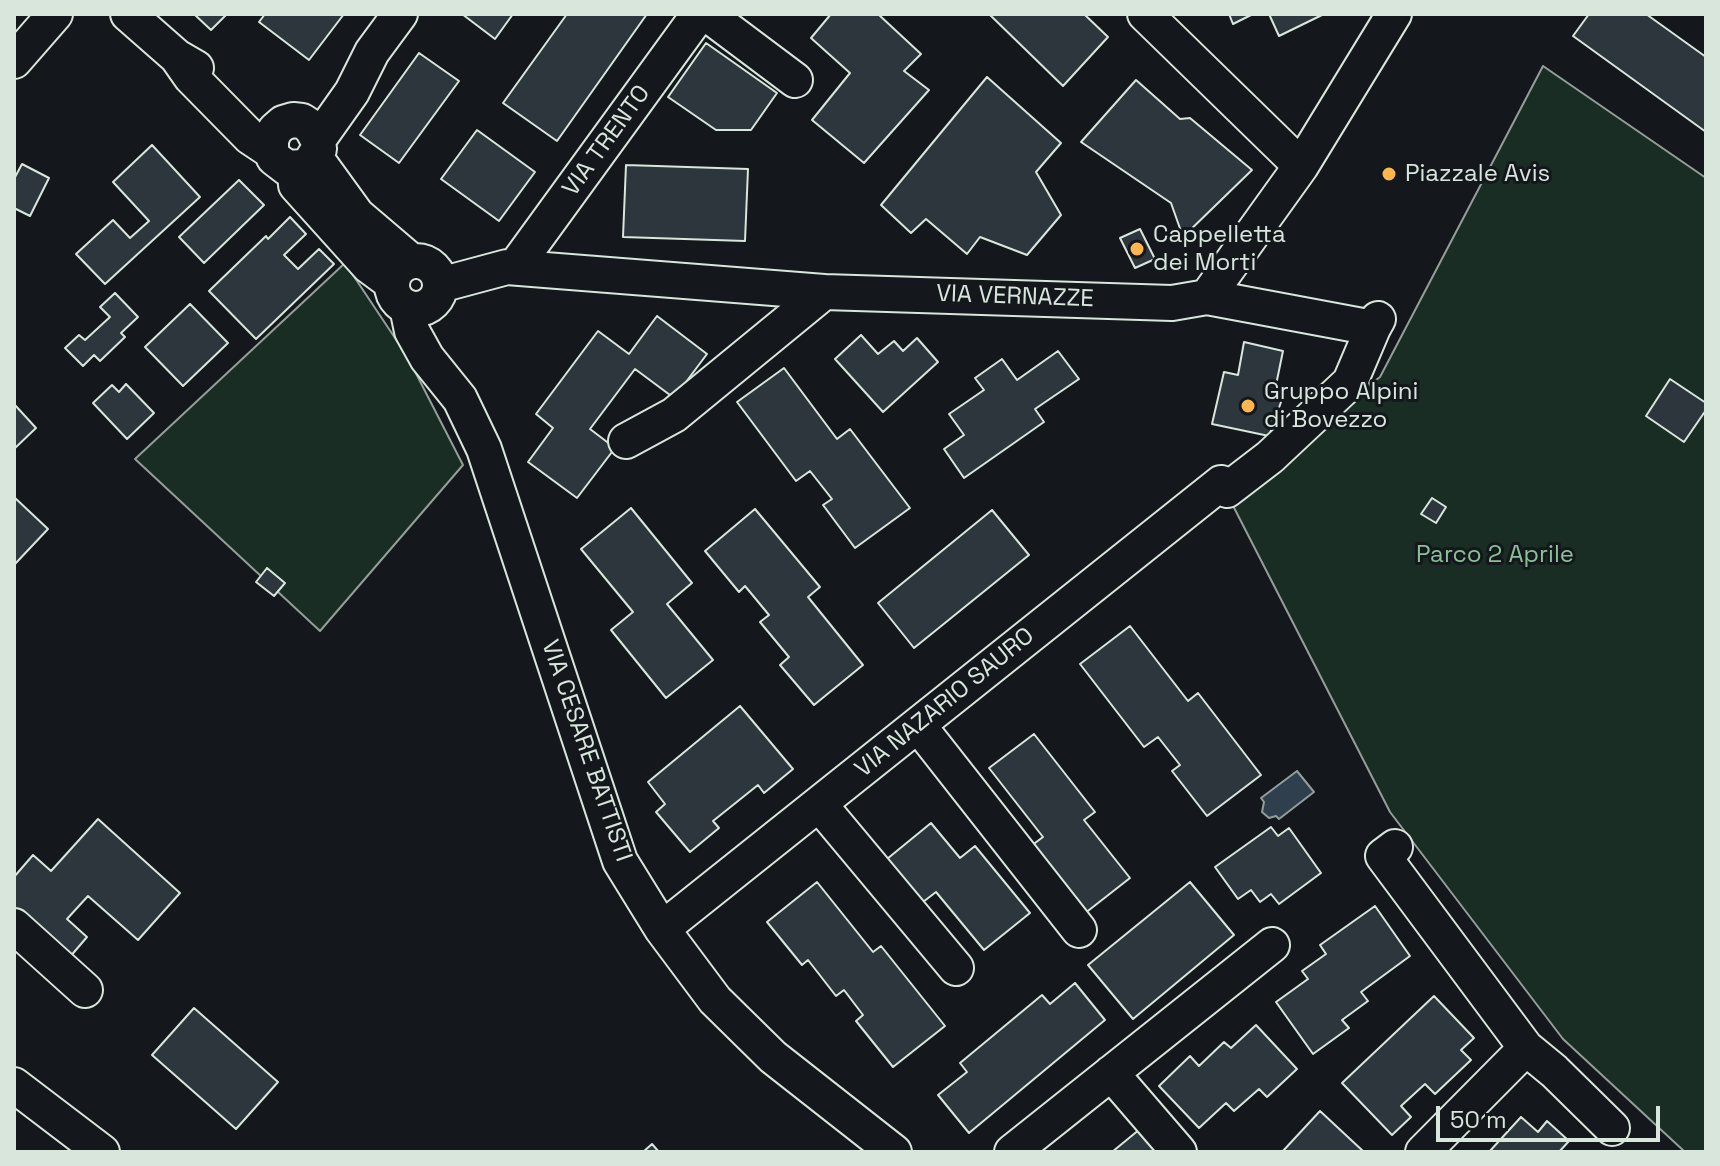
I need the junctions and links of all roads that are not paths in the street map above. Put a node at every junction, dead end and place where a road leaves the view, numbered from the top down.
1 (55, 14) edge
2 (128, 14) edge
3 (400, 14) edge
4 (699, 14) edge
5 (707, 14) edge
6 (1145, 14) edge
7 (1394, 14) edge
8 (14, 61) edge
9 (795, 80) dead end
10 (297, 144) junction
11 (1301, 166) junction
12 (511, 267) junction
13 (418, 283) junction
14 (824, 292) junction
15 (1207, 297) junction
16 (626, 441) dead end
17 (1227, 490) joint
18 (918, 725) junction
19 (819, 804) junction
20 (1395, 847) dead end
21 (14, 926) edge
22 (662, 929) junction
23 (1079, 930) dead end
24 (1272, 945) dead end
25 (956, 968) dead end
26 (85, 990) dead end
27 (1526, 1048) junction
28 (1111, 1073) junction
29 (14, 1085) edge
30 (1612, 1128) dead end
31 (102, 1152) edge
32 (894, 1152) edge
33 (1012, 1152) edge
34 (1179, 1152) edge
35 (1423, 1152) edge

1 - 8 street
2 - 10 street
3 - 10 street
4 - 12 street, VIA TRENTO
5 - 9 street
6 - 11 street
7 - 11 street
10 - 13 street
11 - 15 street
12 - 13 street, VIA VERNAZZE
12 - 14 street, VIA VERNAZZE
13 - 22 street, VIA CESARE BATTISTI
14 - 15 street, VIA VERNAZZE
14 - 16 street
15 - 17 street, VIA VERNAZZE
17 - 18 street, VIA NAZARIO SAURO
18 - 19 street, VIA NAZARIO SAURO
18 - 23 street
19 - 22 street, VIA NAZARIO SAURO
19 - 25 street
20 - 27 street
21 - 26 street
22 - 32 street, VIA CESARE BATTISTI
24 - 28 street
27 - 30 street
27 - 35 street
28 - 33 street
28 - 34 street
29 - 31 street

